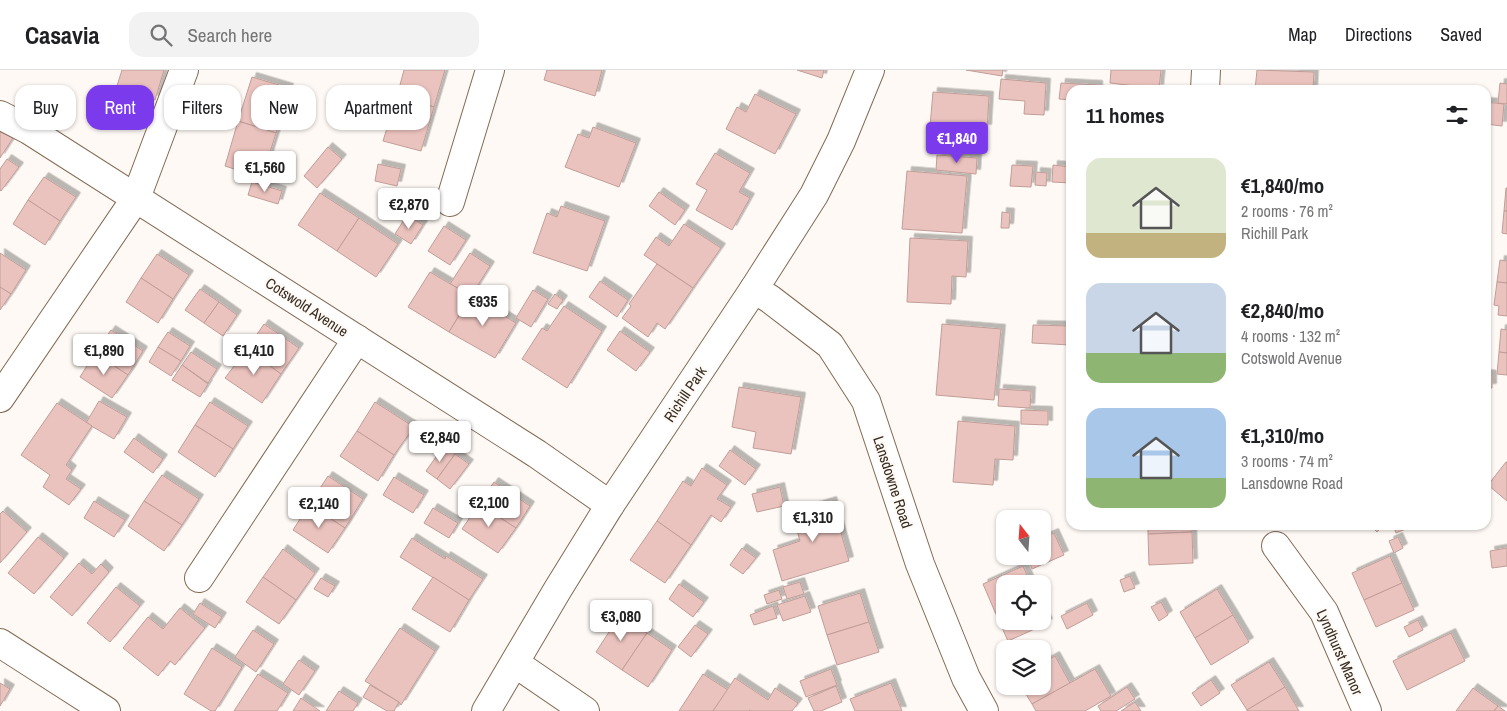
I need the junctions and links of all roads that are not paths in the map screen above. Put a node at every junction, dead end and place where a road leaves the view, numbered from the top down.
1 (184, 70) edge
2 (490, 70) edge
3 (870, 70) edge
4 (1206, 70) edge
5 (1205, 85) edge
6 (0, 115) edge
7 (136, 198) junction
8 (450, 202) dead end
9 (754, 289) junction
10 (357, 339) junction
11 (0, 398) edge
12 (610, 505) junction
13 (1276, 546) dead end
14 (199, 578) dead end
15 (0, 643) edge
16 (515, 663) junction
17 (106, 711) edge
18 (486, 711) edge
19 (585, 711) edge
20 (984, 711) edge
21 (1367, 711) edge

1 - 7 street
2 - 8 street
3 - 9 street, Richill Park
4 - 5 street
6 - 7 street, Cotswold Avenue
7 - 10 street, Cotswold Avenue
7 - 11 street
9 - 12 street, Richill Park
9 - 20 street, Lansdowne Road
10 - 12 street, Cotswold Avenue
10 - 14 street
12 - 16 street, Richill Park
13 - 21 street, Lyndhurst Manor
15 - 17 street
16 - 18 street, Richill Park
16 - 19 street

